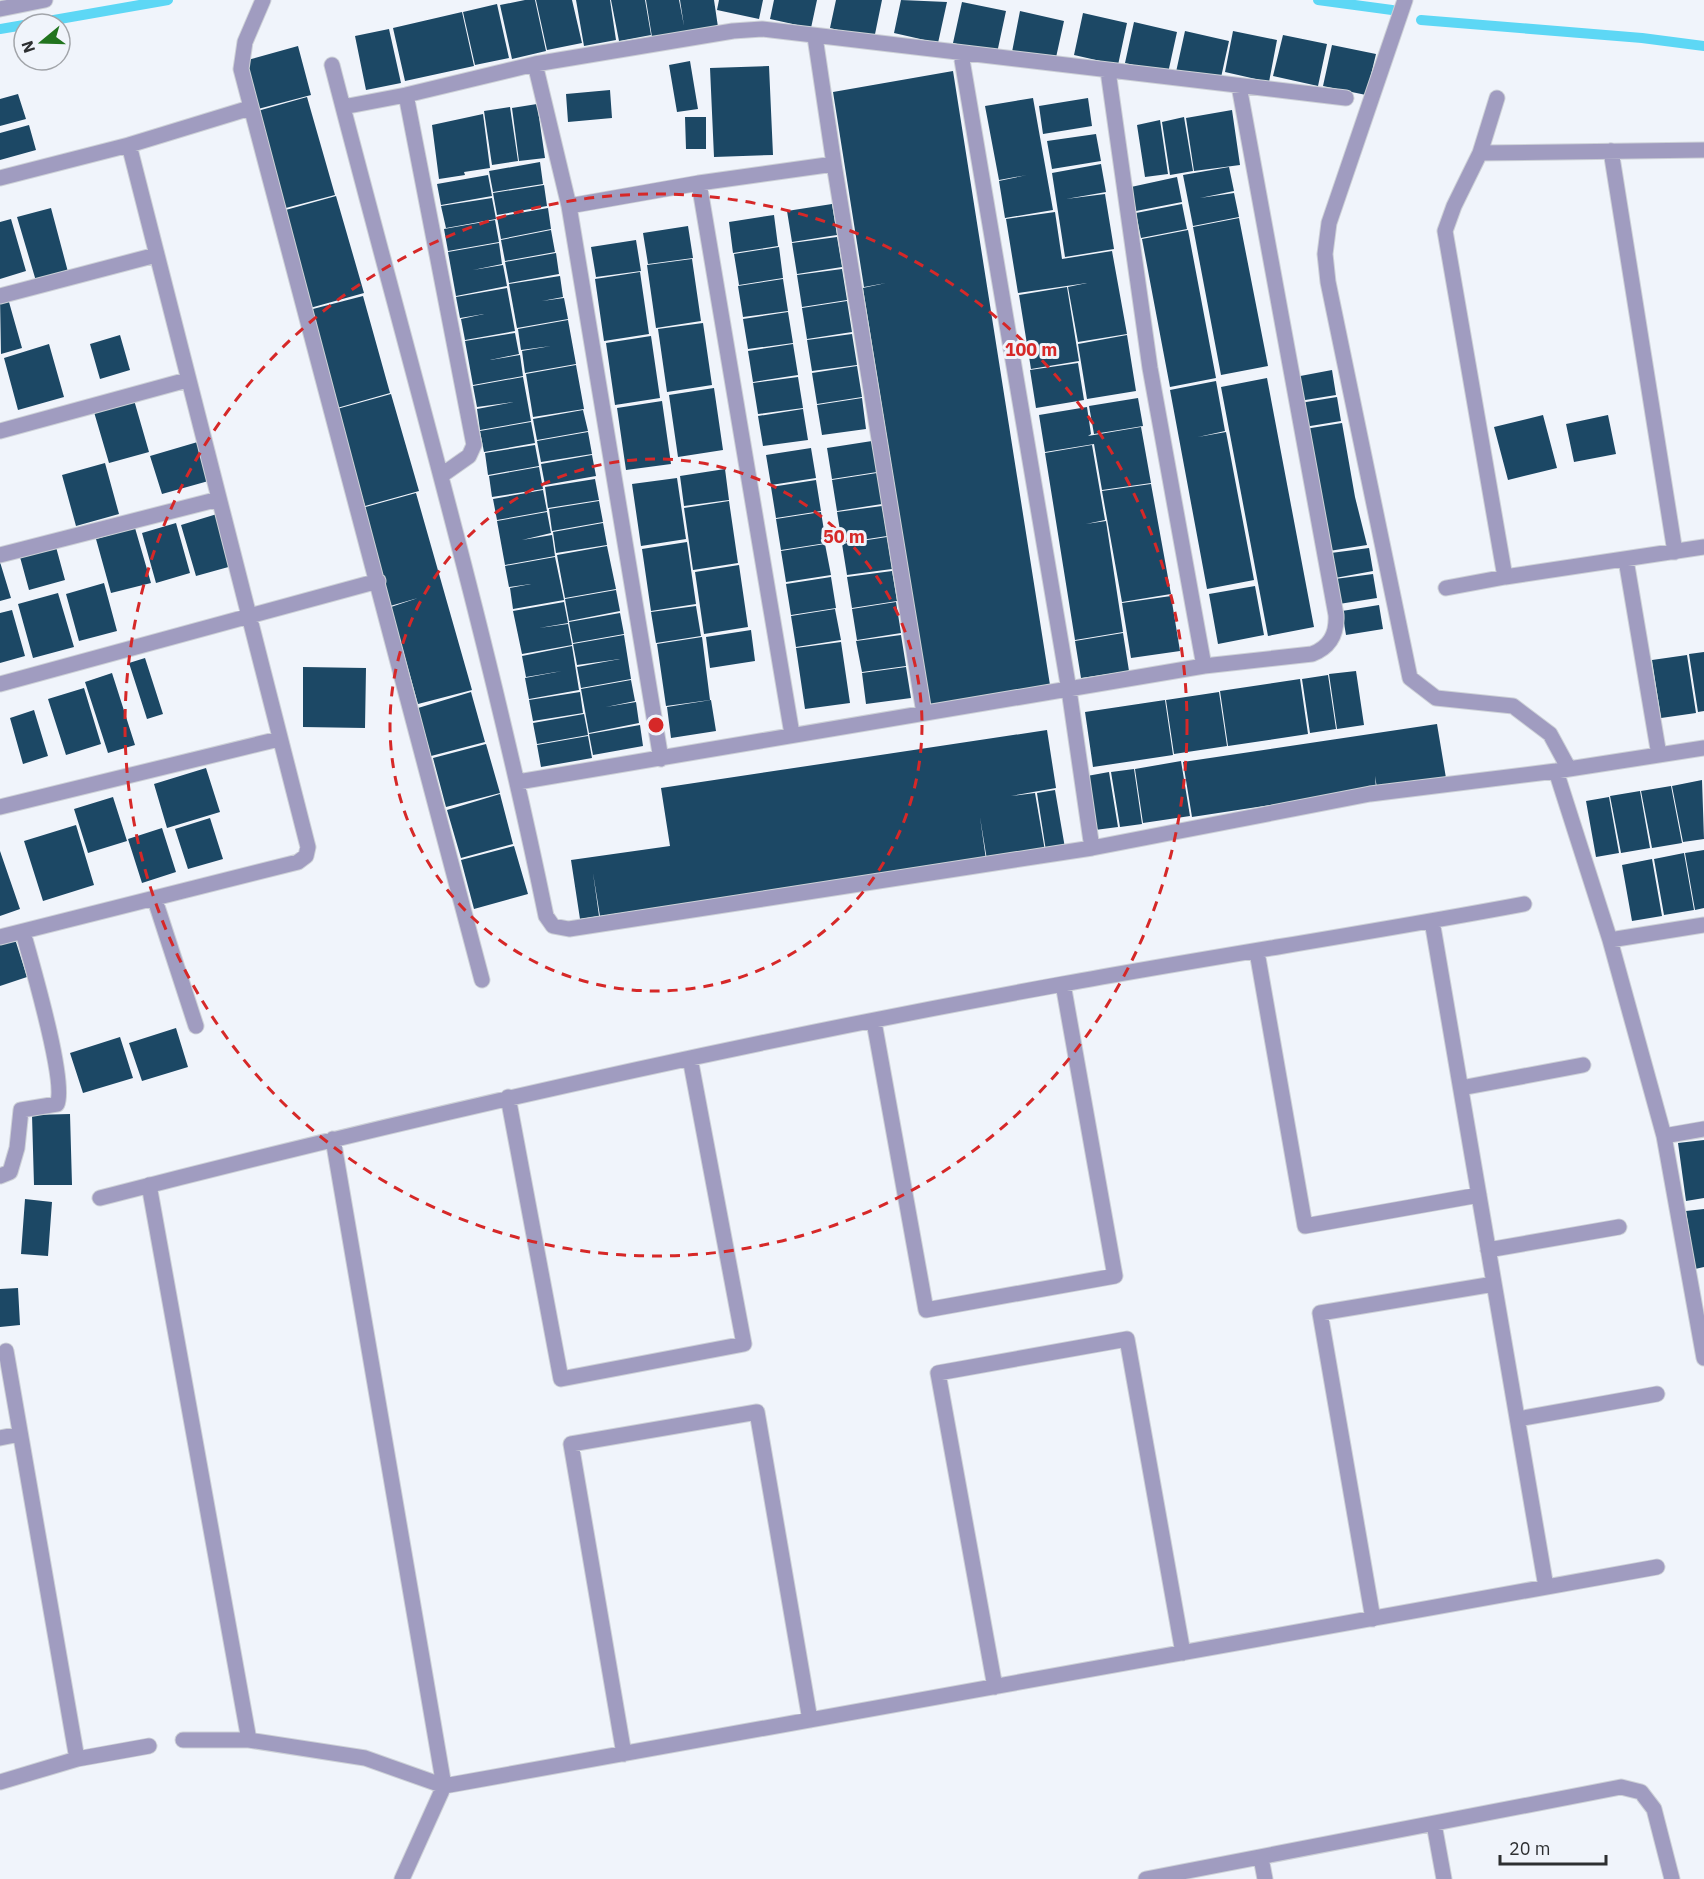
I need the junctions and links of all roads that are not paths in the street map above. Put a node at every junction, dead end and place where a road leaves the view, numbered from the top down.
1 (45, 0) edge
2 (263, 0) edge
3 (1406, 0) edge
4 (0, 9) edge
5 (816, 37) junction
6 (961, 54) junction
7 (535, 64) junction
8 (332, 65) dead end
9 (1108, 71) junction
10 (1239, 86) junction
11 (405, 95) junction
12 (1346, 98) dead end
13 (1497, 98) dead end
14 (343, 107) junction
15 (250, 108) junction
16 (129, 145) junction
17 (1704, 150) edge
18 (1611, 151) junction
19 (1480, 153) junction
20 (834, 164) junction
21 (0, 178) edge
22 (699, 183) junction
23 (569, 206) junction
24 (156, 255) junction
25 (0, 296) edge
26 (187, 380) junction
27 (0, 432) edge
28 (442, 475) junction
29 (219, 499) junction
30 (1704, 547) edge
31 (1675, 552) junction
32 (0, 555) edge
33 (1626, 560) junction
34 (1505, 577) junction
35 (378, 581) junction
36 (1446, 588) dead end
37 (249, 616) junction
38 (1204, 666) junction
39 (0, 684) edge
40 (1069, 690) junction
41 (924, 713) junction
42 (792, 734) junction
43 (279, 739) junction
44 (1704, 748) edge
45 (1659, 755) junction
46 (661, 759) junction
47 (1562, 770) junction
48 (518, 782) junction
49 (0, 807) edge
50 (1092, 848) junction
51 (155, 900) junction
52 (1524, 904) dead end
53 (1432, 921) junction
54 (1704, 925) edge
55 (23, 932) junction
56 (0, 937) edge
57 (1610, 939) junction
58 (1257, 952) junction
59 (482, 980) dead end
60 (1063, 984) junction
61 (874, 1022) junction
62 (196, 1026) dead end
63 (690, 1058) junction
64 (1583, 1065) dead end
65 (1461, 1088) junction
66 (508, 1097) junction
67 (1704, 1129) edge
68 (1664, 1136) junction
69 (333, 1139) junction
70 (0, 1176) edge
71 (149, 1185) junction
72 (1479, 1195) junction
73 (100, 1198) dead end
74 (1619, 1227) dead end
75 (1488, 1250) junction
76 (1494, 1284) junction
77 (1698, 1292) edge
78 (6, 1351) dead end
79 (1704, 1358) edge
80 (1657, 1394) dead end
81 (1518, 1419) junction
82 (20, 1434) junction
83 (0, 1438) edge
84 (1657, 1567) dead end
85 (1546, 1587) junction
86 (1372, 1619) junction
87 (1184, 1653) junction
88 (995, 1687) junction
89 (810, 1720) junction
90 (183, 1740) dead end
91 (249, 1740) junction
92 (149, 1746) dead end
93 (624, 1754) junction
94 (77, 1759) junction
95 (0, 1782) edge
96 (444, 1786) junction
97 (1434, 1824) junction
98 (1261, 1858) junction
99 (402, 1879) edge
100 (1146, 1879) edge
101 (1265, 1879) edge
102 (1444, 1879) edge
103 (1672, 1879) edge

1 - 4 street
2 - 15 street
3 - 47 street
5 - 6 street
5 - 7 street
5 - 20 street
6 - 9 street
6 - 40 street
7 - 11 street
7 - 23 street
8 - 14 street
9 - 10 street
9 - 38 street
10 - 12 street
10 - 38 street
11 - 14 street
11 - 28 street
13 - 19 street
14 - 28 street
15 - 16 street
15 - 35 street
16 - 21 street
16 - 24 street
17 - 18 street
18 - 19 street
18 - 31 street
19 - 34 street
20 - 22 street
20 - 41 street
22 - 23 street
22 - 42 street
23 - 46 street
24 - 25 street
24 - 26 street
26 - 27 street
26 - 29 street
28 - 48 street
29 - 32 street
29 - 37 street
30 - 31 street
31 - 33 street
33 - 34 street
33 - 45 street
34 - 36 street
35 - 37 street
35 - 59 street
37 - 39 street
37 - 43 street
38 - 40 street
40 - 41 street
40 - 50 street
41 - 42 street
42 - 46 street
43 - 49 street
43 - 51 street
44 - 45 street
45 - 47 street
46 - 48 street
47 - 50 street
47 - 57 street
48 - 50 street
51 - 55 street
51 - 62 street
52 - 53 street
53 - 58 street
53 - 65 street
54 - 57 street
55 - 56 street
55 - 70 street
57 - 68 street
58 - 60 street
58 - 72 street
60 - 61 street
60 - 61 street
61 - 63 street
63 - 66 street
63 - 66 street
64 - 65 street
65 - 72 street
66 - 69 street
67 - 68 street
68 - 77 street
69 - 71 street
69 - 96 street
71 - 73 street
71 - 91 street
72 - 75 street
74 - 75 street
75 - 76 street
76 - 81 street
76 - 86 street
77 - 79 street
78 - 82 street
80 - 81 street
81 - 85 street
82 - 83 street
82 - 94 street
84 - 85 street
85 - 86 street
86 - 87 street
87 - 88 street
87 - 88 street
88 - 89 street
89 - 93 street
89 - 93 street
90 - 91 street
91 - 96 street
92 - 94 street
93 - 96 street
94 - 95 street
96 - 99 street
97 - 98 street
97 - 102 street
97 - 103 street
98 - 100 street
98 - 101 street

